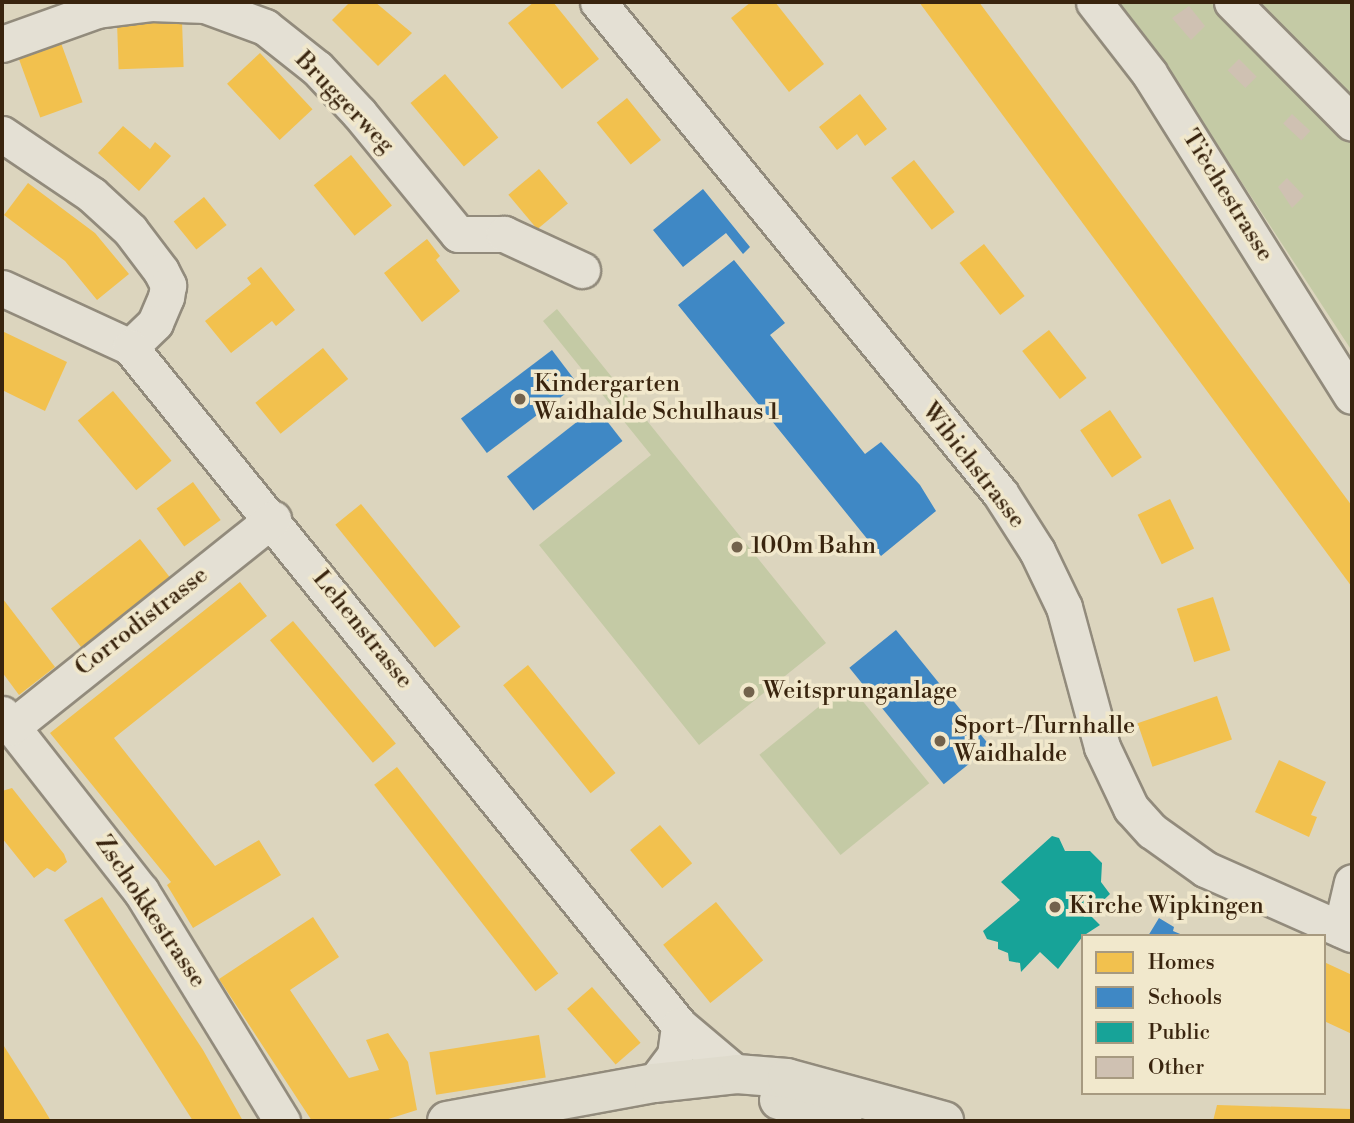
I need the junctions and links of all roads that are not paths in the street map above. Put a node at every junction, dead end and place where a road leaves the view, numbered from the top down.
1 (598, 2) edge
2 (1094, 2) edge
3 (1232, 2) edge
4 (2, 44) edge
5 (1352, 123) edge
6 (2, 134) edge
7 (582, 270) dead end
8 (2, 288) edge
9 (130, 347) junction
10 (1352, 396) edge
11 (273, 519) junction
12 (7, 720) edge
13 (1352, 882) edge
14 (1346, 931) edge
15 (679, 1025) junction
16 (737, 1074) junction
17 (654, 1083) junction
18 (806, 1103) edge
19 (282, 1121) edge
20 (447, 1121) edge
21 (573, 1121) edge
22 (843, 1121) edge
23 (944, 1121) edge

1 - 14 street, Wibichstrasse
2 - 10 street, Tièchestrasse
3 - 5 street
4 - 7 street, Bruggerweg
6 - 9 street
8 - 9 street, Lehenstrasse
9 - 11 street, Lehenstrasse
11 - 12 street, Corrodistrasse
11 - 15 street, Lehenstrasse
12 - 19 street, Zschokkestrasse
13 - 14 street
15 - 16 street, Lehenstrasse
15 - 17 street
16 - 17 main road
16 - 18 main road
17 - 20 main road
18 - 21 main road
18 - 22 main road
18 - 23 main road

